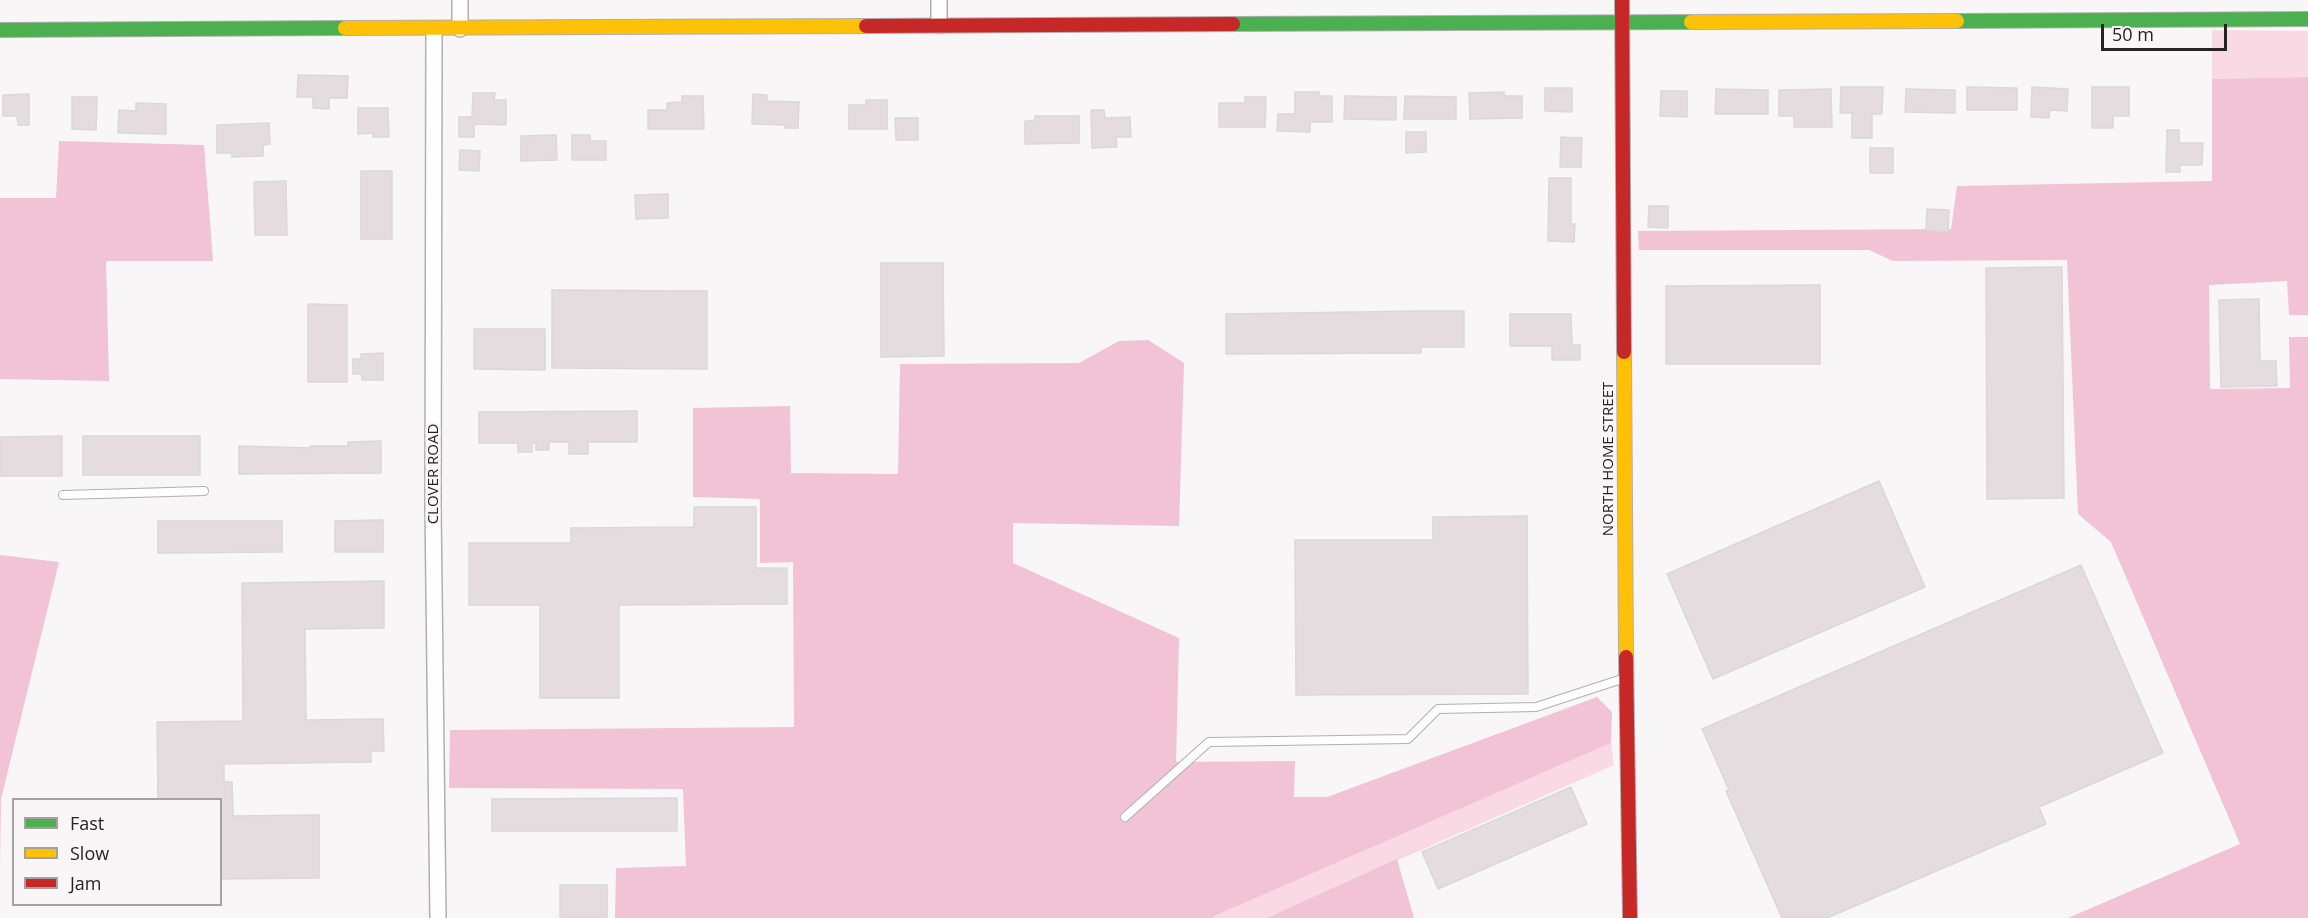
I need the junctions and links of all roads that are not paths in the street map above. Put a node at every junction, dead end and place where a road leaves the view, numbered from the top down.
1 (460, 0) edge
2 (939, 0) edge
3 (1622, 0) edge
4 (2308, 19) edge
5 (1623, 22) junction
6 (939, 25) junction
7 (434, 29) junction
8 (460, 29) junction
9 (0, 30) edge
10 (204, 491) dead end
11 (63, 495) dead end
12 (1626, 677) junction
13 (1125, 817) dead end
14 (438, 918) edge
15 (1630, 918) edge

1 - 8 street
2 - 6 street
3 - 5 street, NORTH HOME STREET
4 - 5 street
5 - 6 street
5 - 12 street, NORTH HOME STREET
6 - 8 street
7 - 8 street
7 - 9 street
7 - 14 street, CLOVER ROAD
10 - 11 lane
12 - 13 lane
12 - 15 street, NORTH HOME STREET

